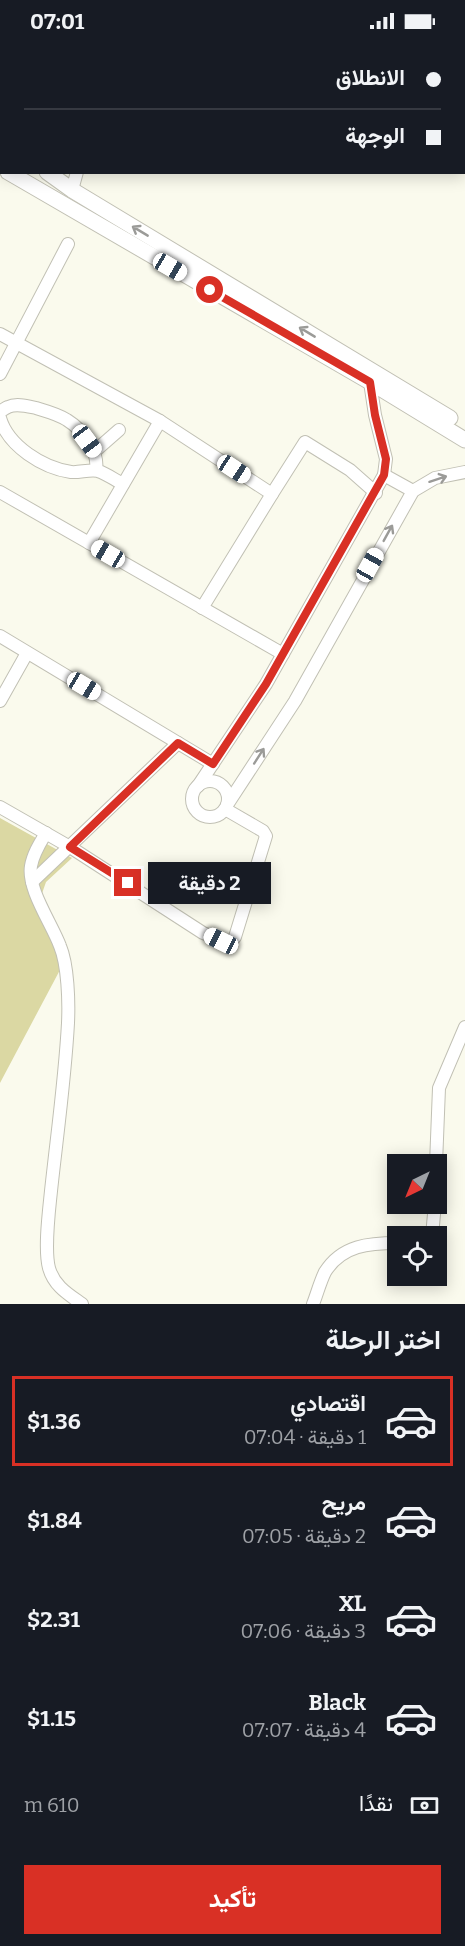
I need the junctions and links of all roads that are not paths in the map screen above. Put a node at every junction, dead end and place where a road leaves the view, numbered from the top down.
1 (11, 174) edge
2 (25, 174) edge
3 (40, 174) edge
4 (50, 174) edge
5 (76, 174) edge
6 (72, 190) junction
7 (69, 209) junction
8 (68, 244) dead end
9 (0, 334) edge
10 (17, 343) junction
11 (0, 374) edge
12 (370, 382) junction
13 (0, 412) edge
14 (0, 418) edge
15 (160, 421) junction
16 (465, 428) edge
17 (119, 430) dead end
18 (465, 440) edge
19 (95, 451) junction
20 (96, 470) junction
21 (465, 472) edge
22 (384, 475) junction
23 (123, 484) junction
24 (413, 491) junction
25 (0, 492) edge
26 (376, 492) junction
27 (272, 494) junction
28 (89, 543) junction
29 (202, 608) junction
30 (0, 636) edge
31 (27, 653) junction
32 (283, 654) junction
33 (0, 701) edge
34 (178, 743) junction
35 (213, 764) junction
36 (198, 786) junction
37 (0, 807) edge
38 (226, 807) junction
39 (46, 833) junction
40 (70, 847) junction
41 (32, 882) junction
42 (465, 1027) edge
43 (436, 1154) edge
44 (387, 1243) edge
45 (82, 1304) edge
46 (313, 1304) edge

1 - 7 main road
2 - 7 main road
3 - 6 main road
4 - 6 main road
5 - 6 lane
16 -> 6 main road
7 - 12 main road
8 - 10 lane
9 - 10 lane
10 - 11 lane
10 - 15 lane
12 - 18 main road
12 - 22 lane
13 - 19 lane
14 - 20 lane
15 - 23 lane
15 - 27 lane
17 - 19 lane
19 - 20 lane
20 - 23 lane
24 -> 21 lane
22 - 24 lane
22 - 26 lane
23 - 28 lane
38 -> 24 lane
25 - 28 lane
26 - 27 lane
26 - 32 lane
27 - 29 lane
28 - 29 lane
29 - 32 lane
30 - 31 lane
31 - 33 lane
31 - 34 lane
32 - 35 lane
34 - 35 lane
34 - 40 lane
35 - 36 lane
36 - 38 lane
36 - 38 lane
37 - 39 lane
38 - 40 lane
39 - 40 lane
39 - 41 lane
40 - 41 lane
41 - 45 lane
42 - 43 lane
44 - 46 lane

